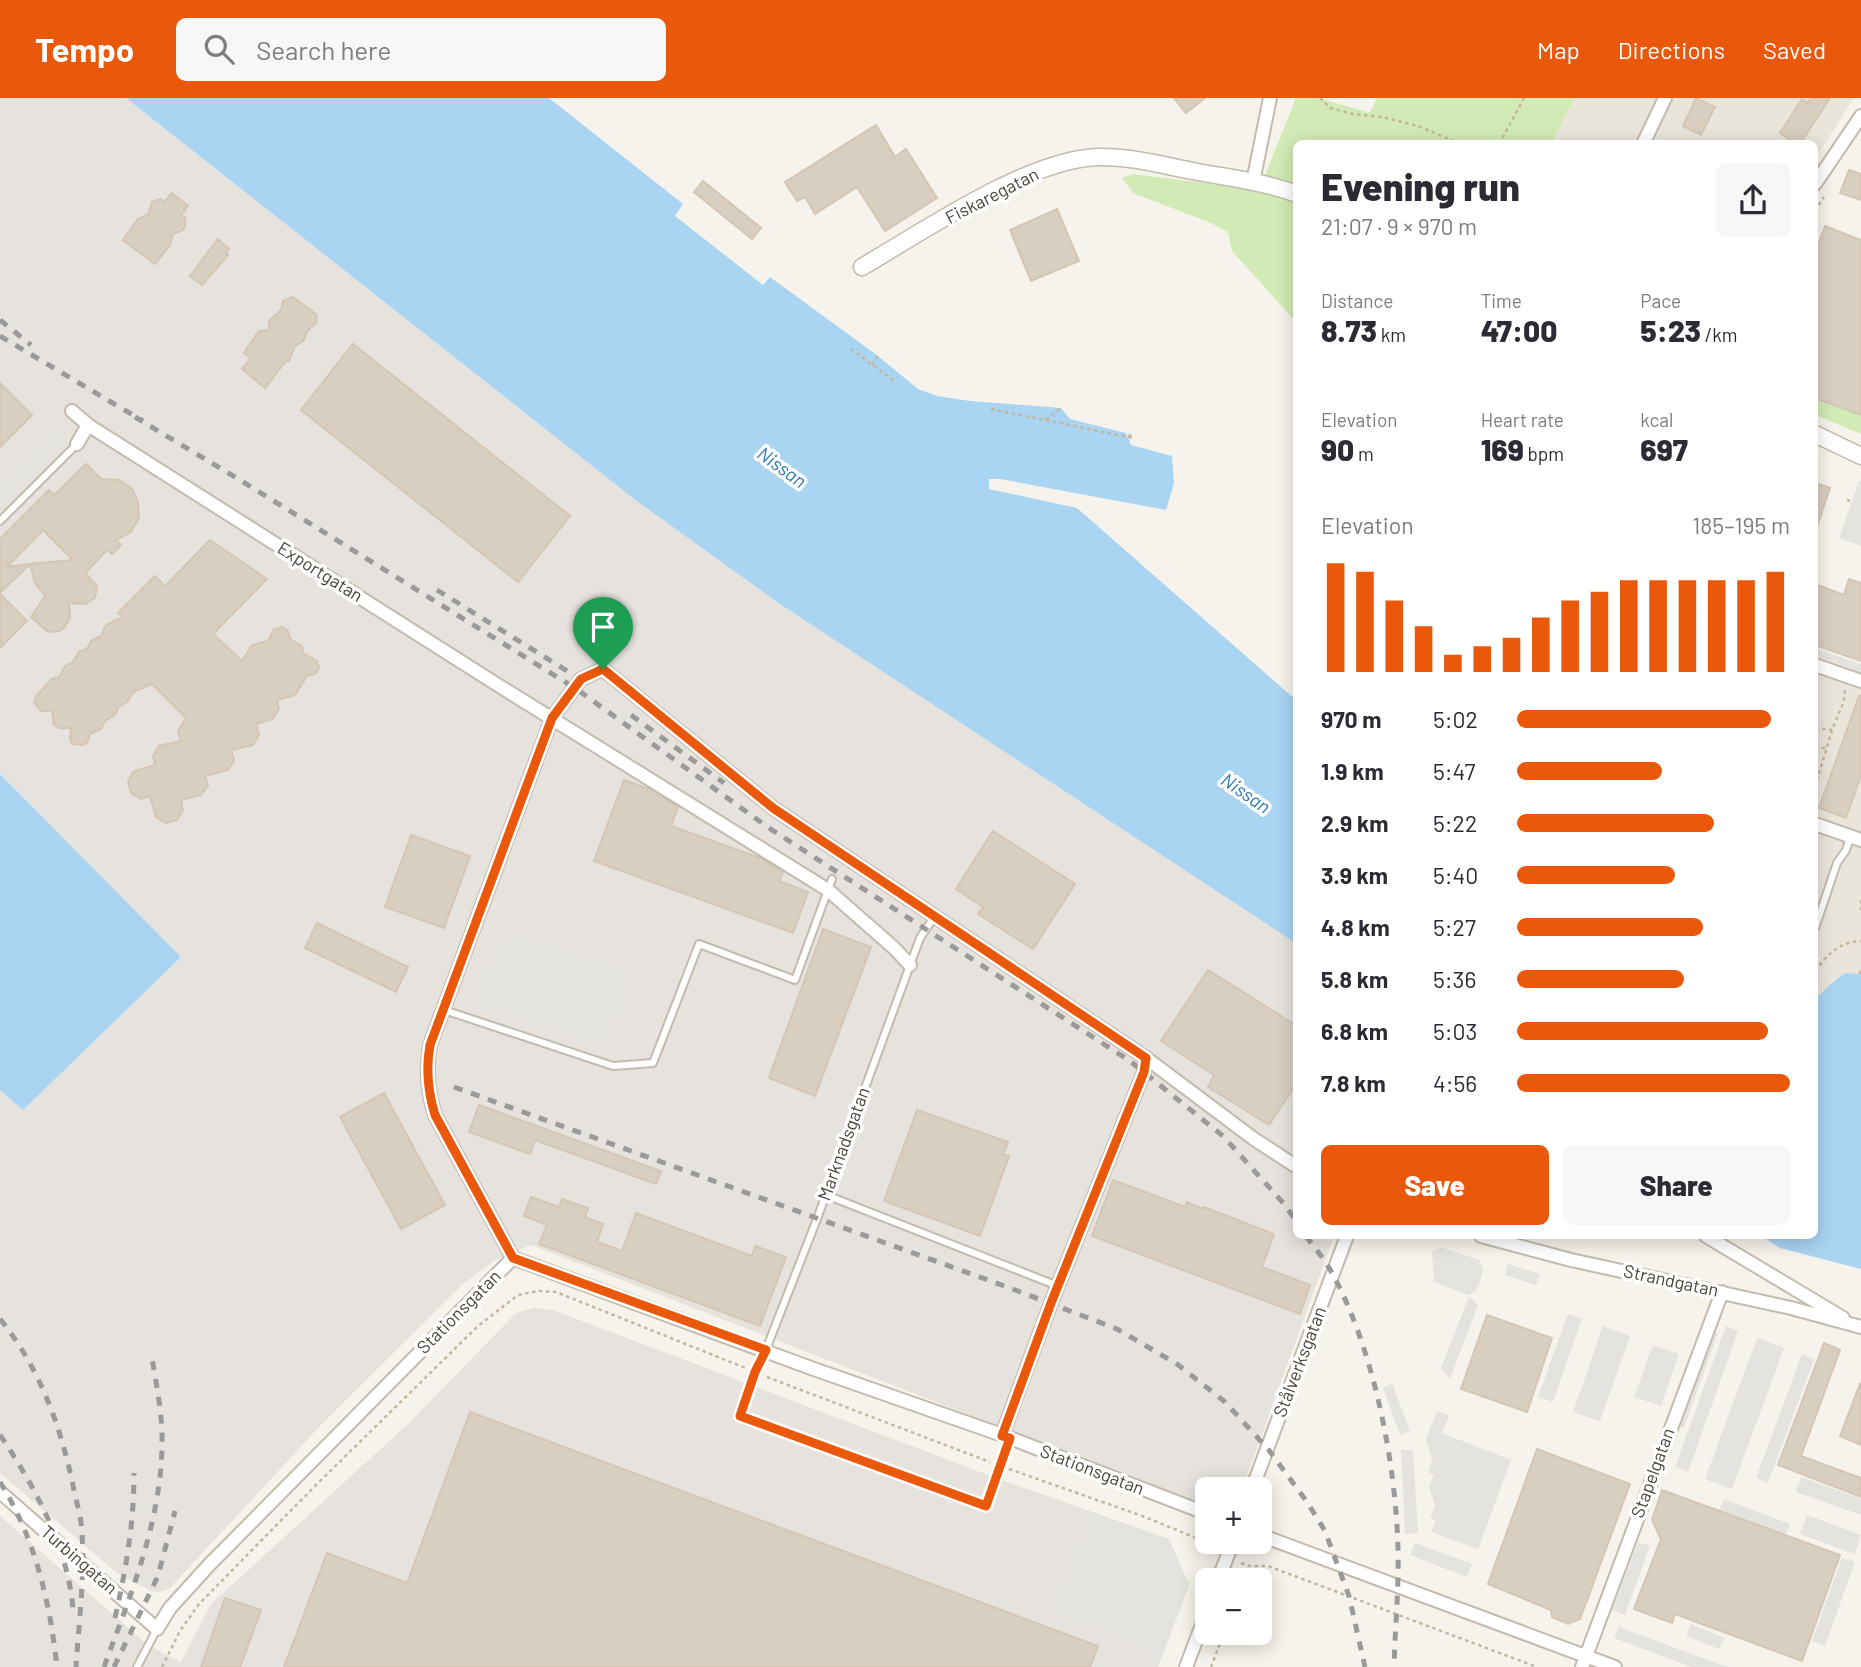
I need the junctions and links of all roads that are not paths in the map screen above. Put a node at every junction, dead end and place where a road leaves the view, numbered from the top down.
1 (1270, 98) edge
2 (1665, 98) edge
3 (1861, 116) edge
4 (1645, 140) edge
5 (1818, 180) edge
6 (1253, 182) junction
7 (1293, 193) edge
8 (862, 267) dead end
9 (72, 411) dead end
10 (88, 425) junction
11 (1818, 435) edge
12 (77, 444) joint
13 (1861, 456) edge
14 (0, 521) edge
15 (1818, 666) edge
16 (1861, 681) edge
17 (552, 718) junction
18 (1818, 825) edge
19 (1858, 839) edge
20 (830, 885) junction
21 (935, 915) junction
22 (1818, 919) edge
23 (910, 965) junction
24 (444, 1010) junction
25 (1146, 1058) junction
26 (1293, 1164) edge
27 (826, 1195) junction
28 (1346, 1239) edge
29 (1492, 1239) edge
30 (1711, 1239) edge
31 (513, 1258) junction
32 (1058, 1286) junction
33 (1722, 1292) junction
34 (1860, 1327) edge
35 (766, 1350) junction
36 (1006, 1437) junction
37 (1257, 1477) edge
38 (0, 1492) edge
39 (1195, 1509) edge
40 (1272, 1540) edge
41 (157, 1629) junction
42 (1195, 1643) edge
43 (1584, 1661) edge
44 (137, 1667) edge
45 (1186, 1667) edge
46 (1615, 1667) edge

1 - 6 street
2 - 4 street
3 - 5 street
6 - 7 street, Fiskaregatan
6 - 8 street, Fiskaregatan
9 - 10 street, Exportgatan
10 - 12 street
10 - 17 street, Exportgatan
11 - 13 street
12 - 14 lane
15 - 16 street
17 - 20 street, Exportgatan
17 - 21 street
17 - 24 street
18 - 19 street
19 - 22 lane
20 - 23 street, Exportgatan
20 - 24 lane
21 - 23 lane, Marknadsgatan
21 - 25 street
23 - 27 lane, Marknadsgatan
24 - 31 street
25 - 26 street
25 - 32 street
27 - 32 lane
27 - 35 lane, Marknadsgatan
28 - 37 street, Stålverksgatan
29 - 33 street, Strandgatan
30 - 34 street
31 - 35 street, Stationsgatan
31 - 41 street, Stationsgatan
32 - 36 street
33 - 34 street, Strandgatan
33 - 43 street, Stapelgatan
35 - 36 street, Stationsgatan
35 - 36 lane, Marknadsgatan
36 - 39 street, Stationsgatan
38 - 41 street, Turbingatan
40 - 43 street
41 - 44 lane, Stationsgatan
42 - 45 street
43 - 46 street

